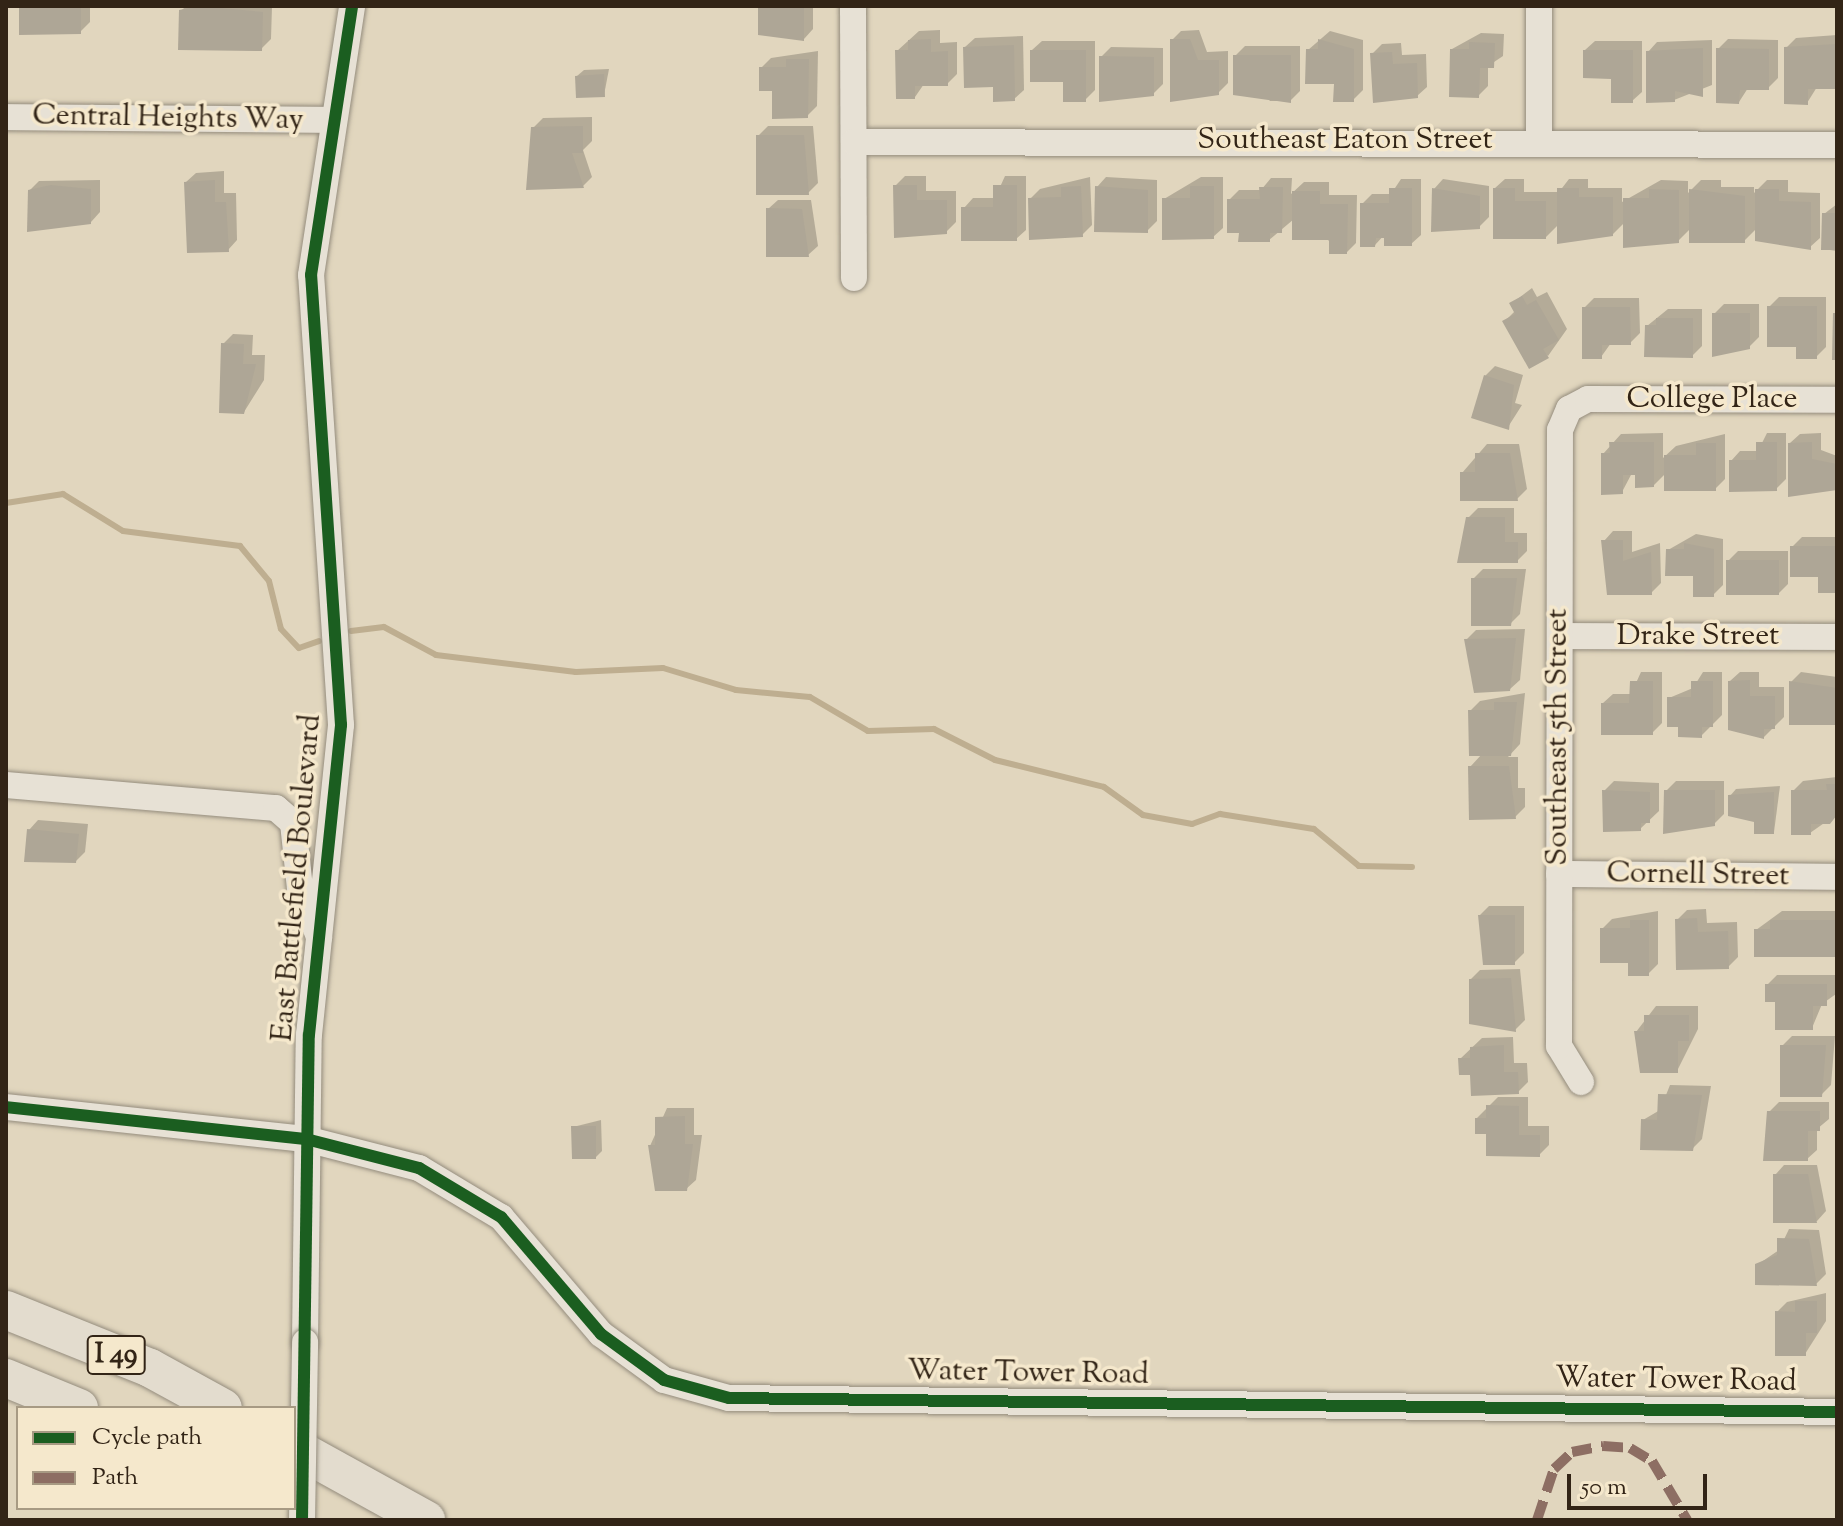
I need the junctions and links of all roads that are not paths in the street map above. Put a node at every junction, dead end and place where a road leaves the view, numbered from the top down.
1 (352, 6) edge
2 (853, 6) edge
3 (1539, 6) edge
4 (6, 117) edge
5 (330, 120) junction
6 (1539, 141) junction
7 (854, 142) junction
8 (1837, 145) edge
9 (854, 278) dead end
10 (1588, 399) joint
11 (1837, 400) edge
12 (1560, 636) junction
13 (1837, 637) edge
14 (6, 785) edge
15 (1559, 874) junction
16 (1837, 877) edge
17 (319, 937) junction
18 (1581, 1082) dead end
19 (6, 1107) edge
20 (306, 1139) junction
21 (6, 1310) edge
22 (6, 1378) edge
23 (74, 1406) edge
24 (219, 1406) edge
25 (1837, 1412) edge
26 (296, 1448) edge
27 (302, 1520) edge
28 (426, 1520) edge

1 - 5 street, East Battlefield Boulevard
2 - 7 street
3 - 6 street
4 - 5 street, Central Heights Way
5 - 17 street, East Battlefield Boulevard
6 - 7 street, Southeast Eaton Street
6 - 8 street, Southeast Eaton Street
7 - 9 street
10 - 11 street, College Place
10 - 12 street, Southeast 5th Street
12 - 13 street, Drake Street
12 - 15 street, Southeast 5th Street
14 - 17 street
15 - 16 street, Cornell Street
15 - 18 street, Southeast 5th Street
17 - 20 street, East Battlefield Boulevard
19 - 20 street, Water Tower Road
20 - 25 street, Water Tower Road
20 - 27 street, East Battlefield Boulevard, bridge
21 - 24 highway, I 49
22 - 23 highway, I 49
26 - 28 highway

